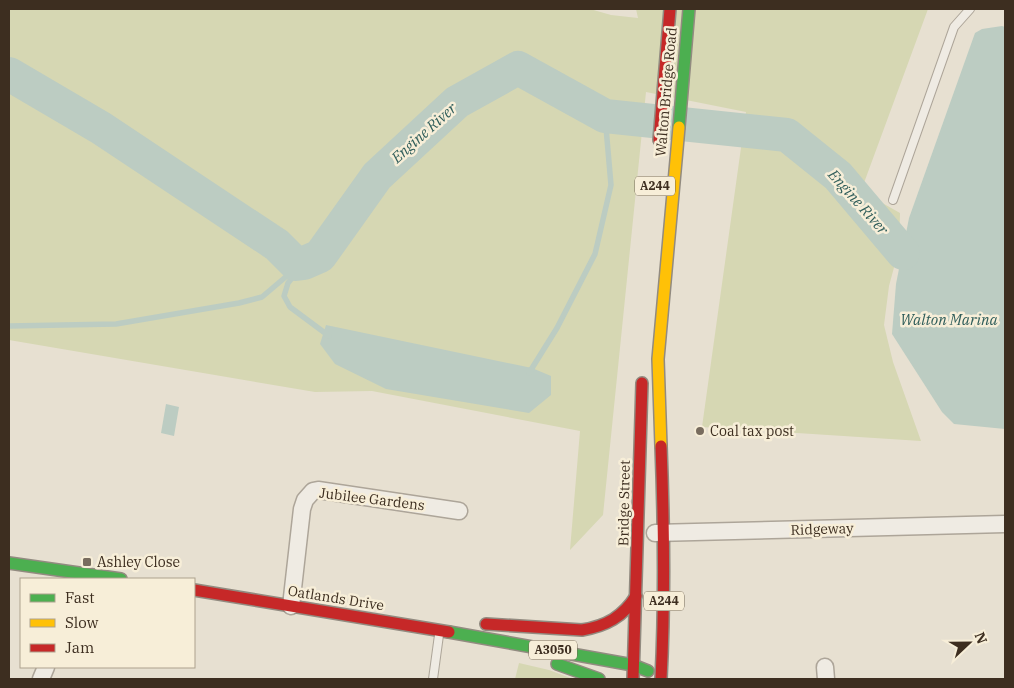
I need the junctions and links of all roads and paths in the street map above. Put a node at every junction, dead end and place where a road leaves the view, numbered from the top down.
1 (670, 9) edge
2 (689, 9) edge
3 (970, 9) edge
4 (658, 152) dead end
5 (893, 200) dead end
6 (642, 372) dead end
7 (459, 511) dead end
8 (1005, 524) edge
9 (638, 533) junction
10 (664, 533) junction
11 (9, 563) edge
12 (79, 576) edge
13 (107, 578) edge
14 (195, 590) edge
15 (636, 596) junction
16 (291, 606) junction
17 (460, 622) dead end
18 (478, 623) dead end
19 (416, 627) junction
20 (439, 630) junction
21 (473, 636) junction
22 (633, 665) junction
23 (659, 677) edge
24 (433, 679) edge
25 (599, 679) edge
26 (633, 679) edge

1 - 4 main road, Walton Bridge Road
2 - 10 main road, Walton Bridge Road / A244
3 - 5 lane
6 - 9 main road, Bridge Street / A244
7 - 16 street, Jubilee Gardens
8 - 10 street, Ridgeway
9 - 10 street, Ridgeway
9 - 15 main road, Bridge Street / A244
10 - 23 main road, A244
11 - 12 main road
12 - 13 main road
14 - 16 main road, Oatlands Drive / A3050
15 - 18 main road
15 - 22 main road, Bridge Street / A244
16 - 19 main road, Oatlands Drive / A3050
17 - 19 main road
19 - 20 main road, Oatlands Drive / A3050
20 - 21 main road, Oatlands Drive / A3050
20 - 24 lane
21 - 22 main road, Oatlands Drive / A3050
21 - 25 main road, Oatlands Drive / A3050
22 - 23 main road, A3050
22 - 26 main road, Bridge Street / A244

